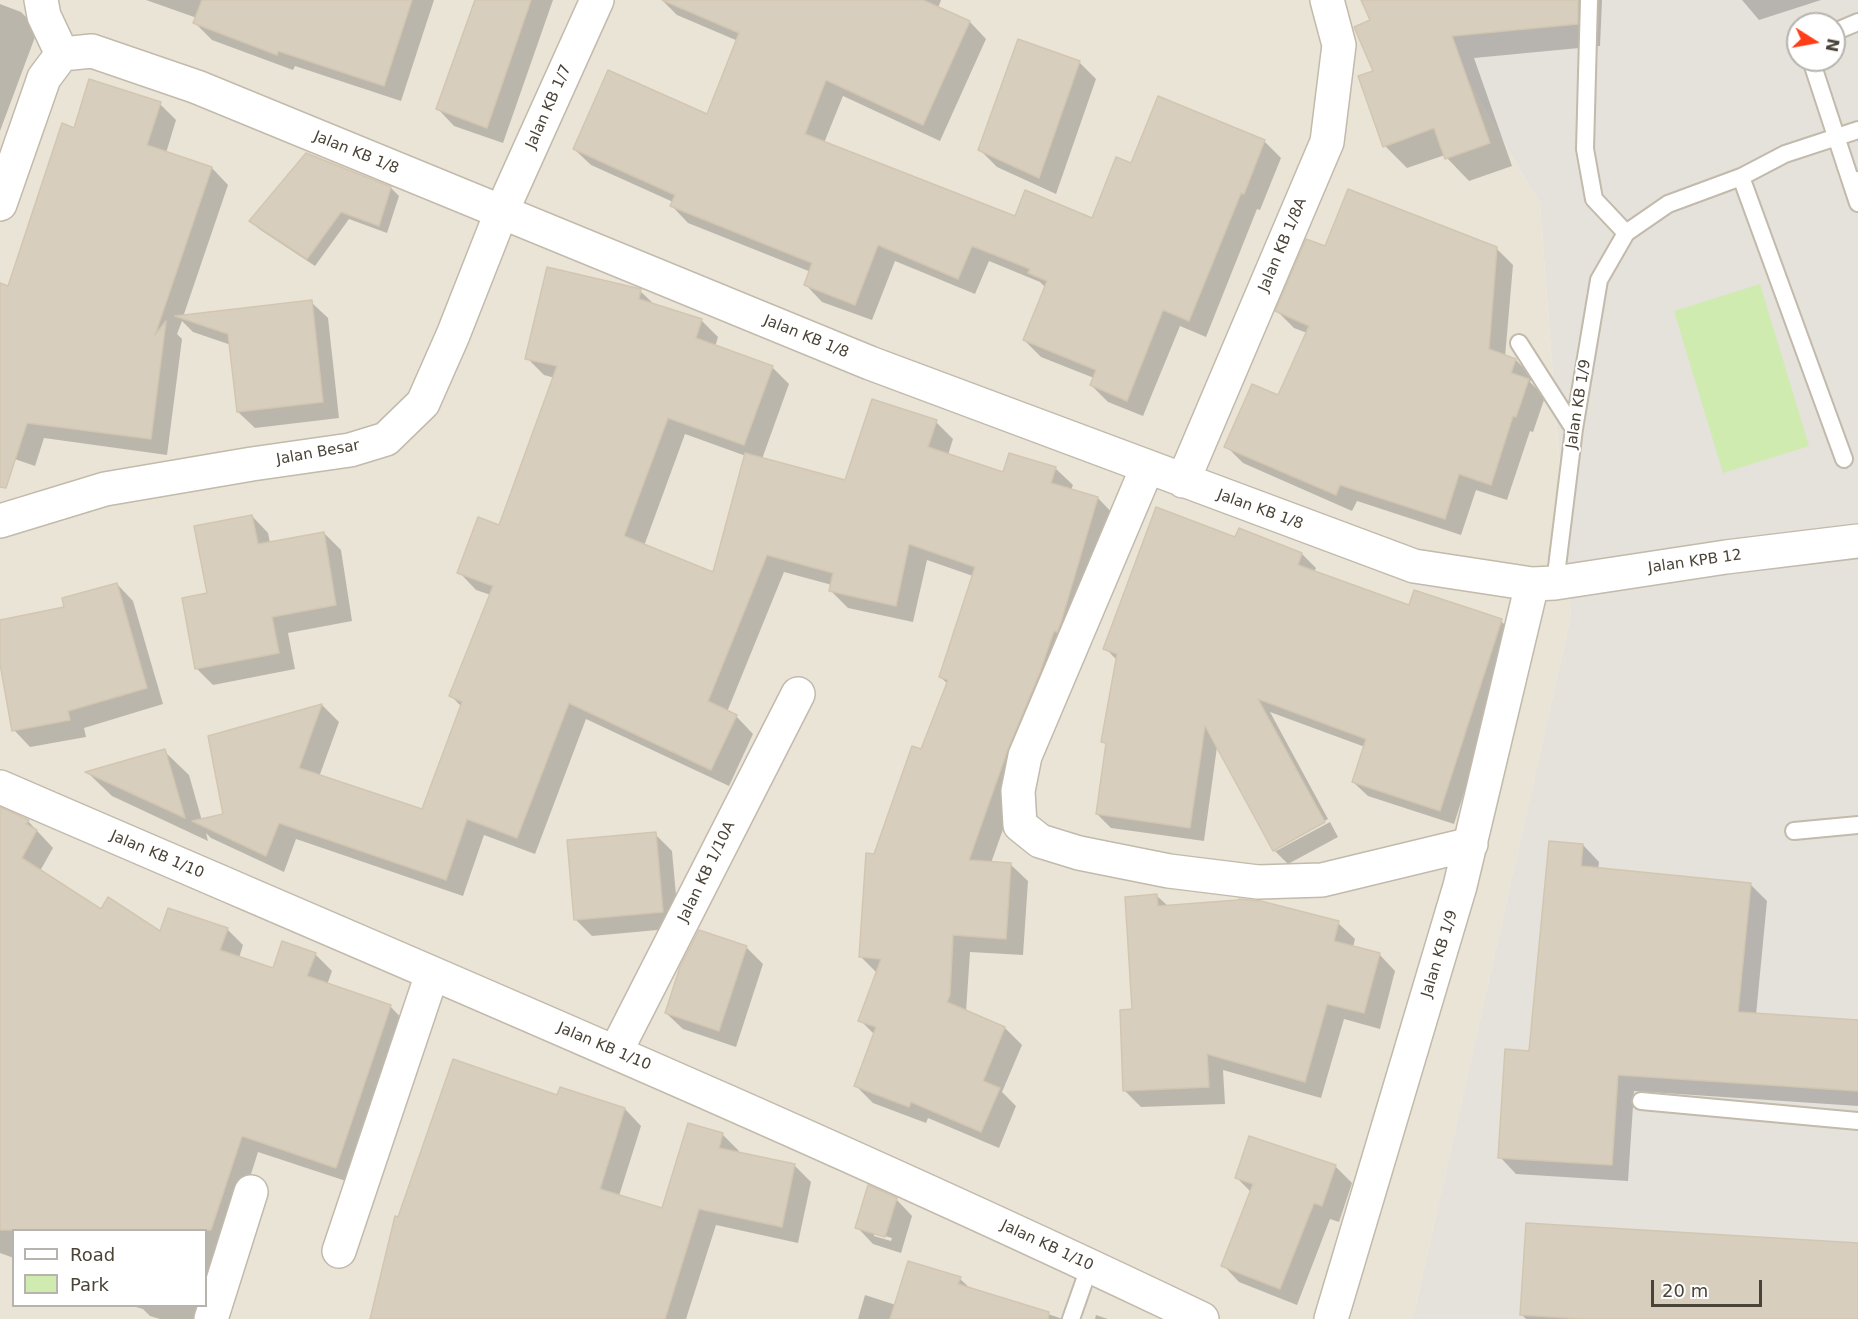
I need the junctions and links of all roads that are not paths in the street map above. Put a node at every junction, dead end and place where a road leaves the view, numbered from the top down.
1 (41, 0) edge
2 (597, 0) edge
3 (1327, 0) edge
4 (1589, 0) edge
5 (77, 53) junction
6 (1815, 72) edge
7 (1858, 130) edge
8 (1836, 137) junction
9 (1741, 177) junction
10 (1855, 181) edge
11 (1858, 203) edge
12 (0, 204) edge
13 (501, 213) junction
14 (1626, 233) junction
15 (1519, 343) dead end
16 (1574, 429) junction
17 (1844, 459) dead end
18 (1147, 468) junction
19 (1183, 481) junction
20 (0, 521) edge
21 (1858, 541) edge
22 (1544, 583) junction
23 (798, 694) dead end
24 (0, 787) edge
25 (1858, 825) edge
26 (1794, 831) dead end
27 (1471, 844) junction
28 (432, 974) junction
29 (616, 1052) junction
30 (1641, 1101) dead end
31 (1858, 1121) edge
32 (251, 1192) dead end
33 (339, 1251) dead end
34 (1090, 1265) junction
35 (211, 1319) edge
36 (1071, 1319) edge
37 (1202, 1319) edge
38 (1331, 1319) edge

1 - 5 street
2 - 13 street, Jalan KB 1/7
3 - 19 street, Jalan KB 1/8A
4 - 14 lane
5 - 12 street
5 - 13 street, Jalan KB 1/8
6 - 8 lane
7 - 8 lane
8 - 9 lane
8 - 10 lane
9 - 14 lane
9 - 17 lane
10 - 11 lane
13 - 18 street, Jalan KB 1/8
13 - 20 street, Jalan Besar
14 - 16 lane, Jalan KB 1/9
15 - 16 lane
16 - 22 lane, Jalan KB 1/9
18 - 19 street, Jalan KB 1/8
18 - 27 street
19 - 22 street, Jalan KB 1/8
21 - 22 street, Jalan KPB 12
22 - 27 street, Jalan KB 1/9
23 - 29 street, Jalan KB 1/10A
24 - 28 street, Jalan KB 1/10
25 - 26 lane
27 - 38 street, Jalan KB 1/9
28 - 29 street, Jalan KB 1/10
28 - 33 street
29 - 34 street, Jalan KB 1/10
30 - 31 lane
32 - 35 street
34 - 36 lane
34 - 37 street, Jalan KB 1/10

